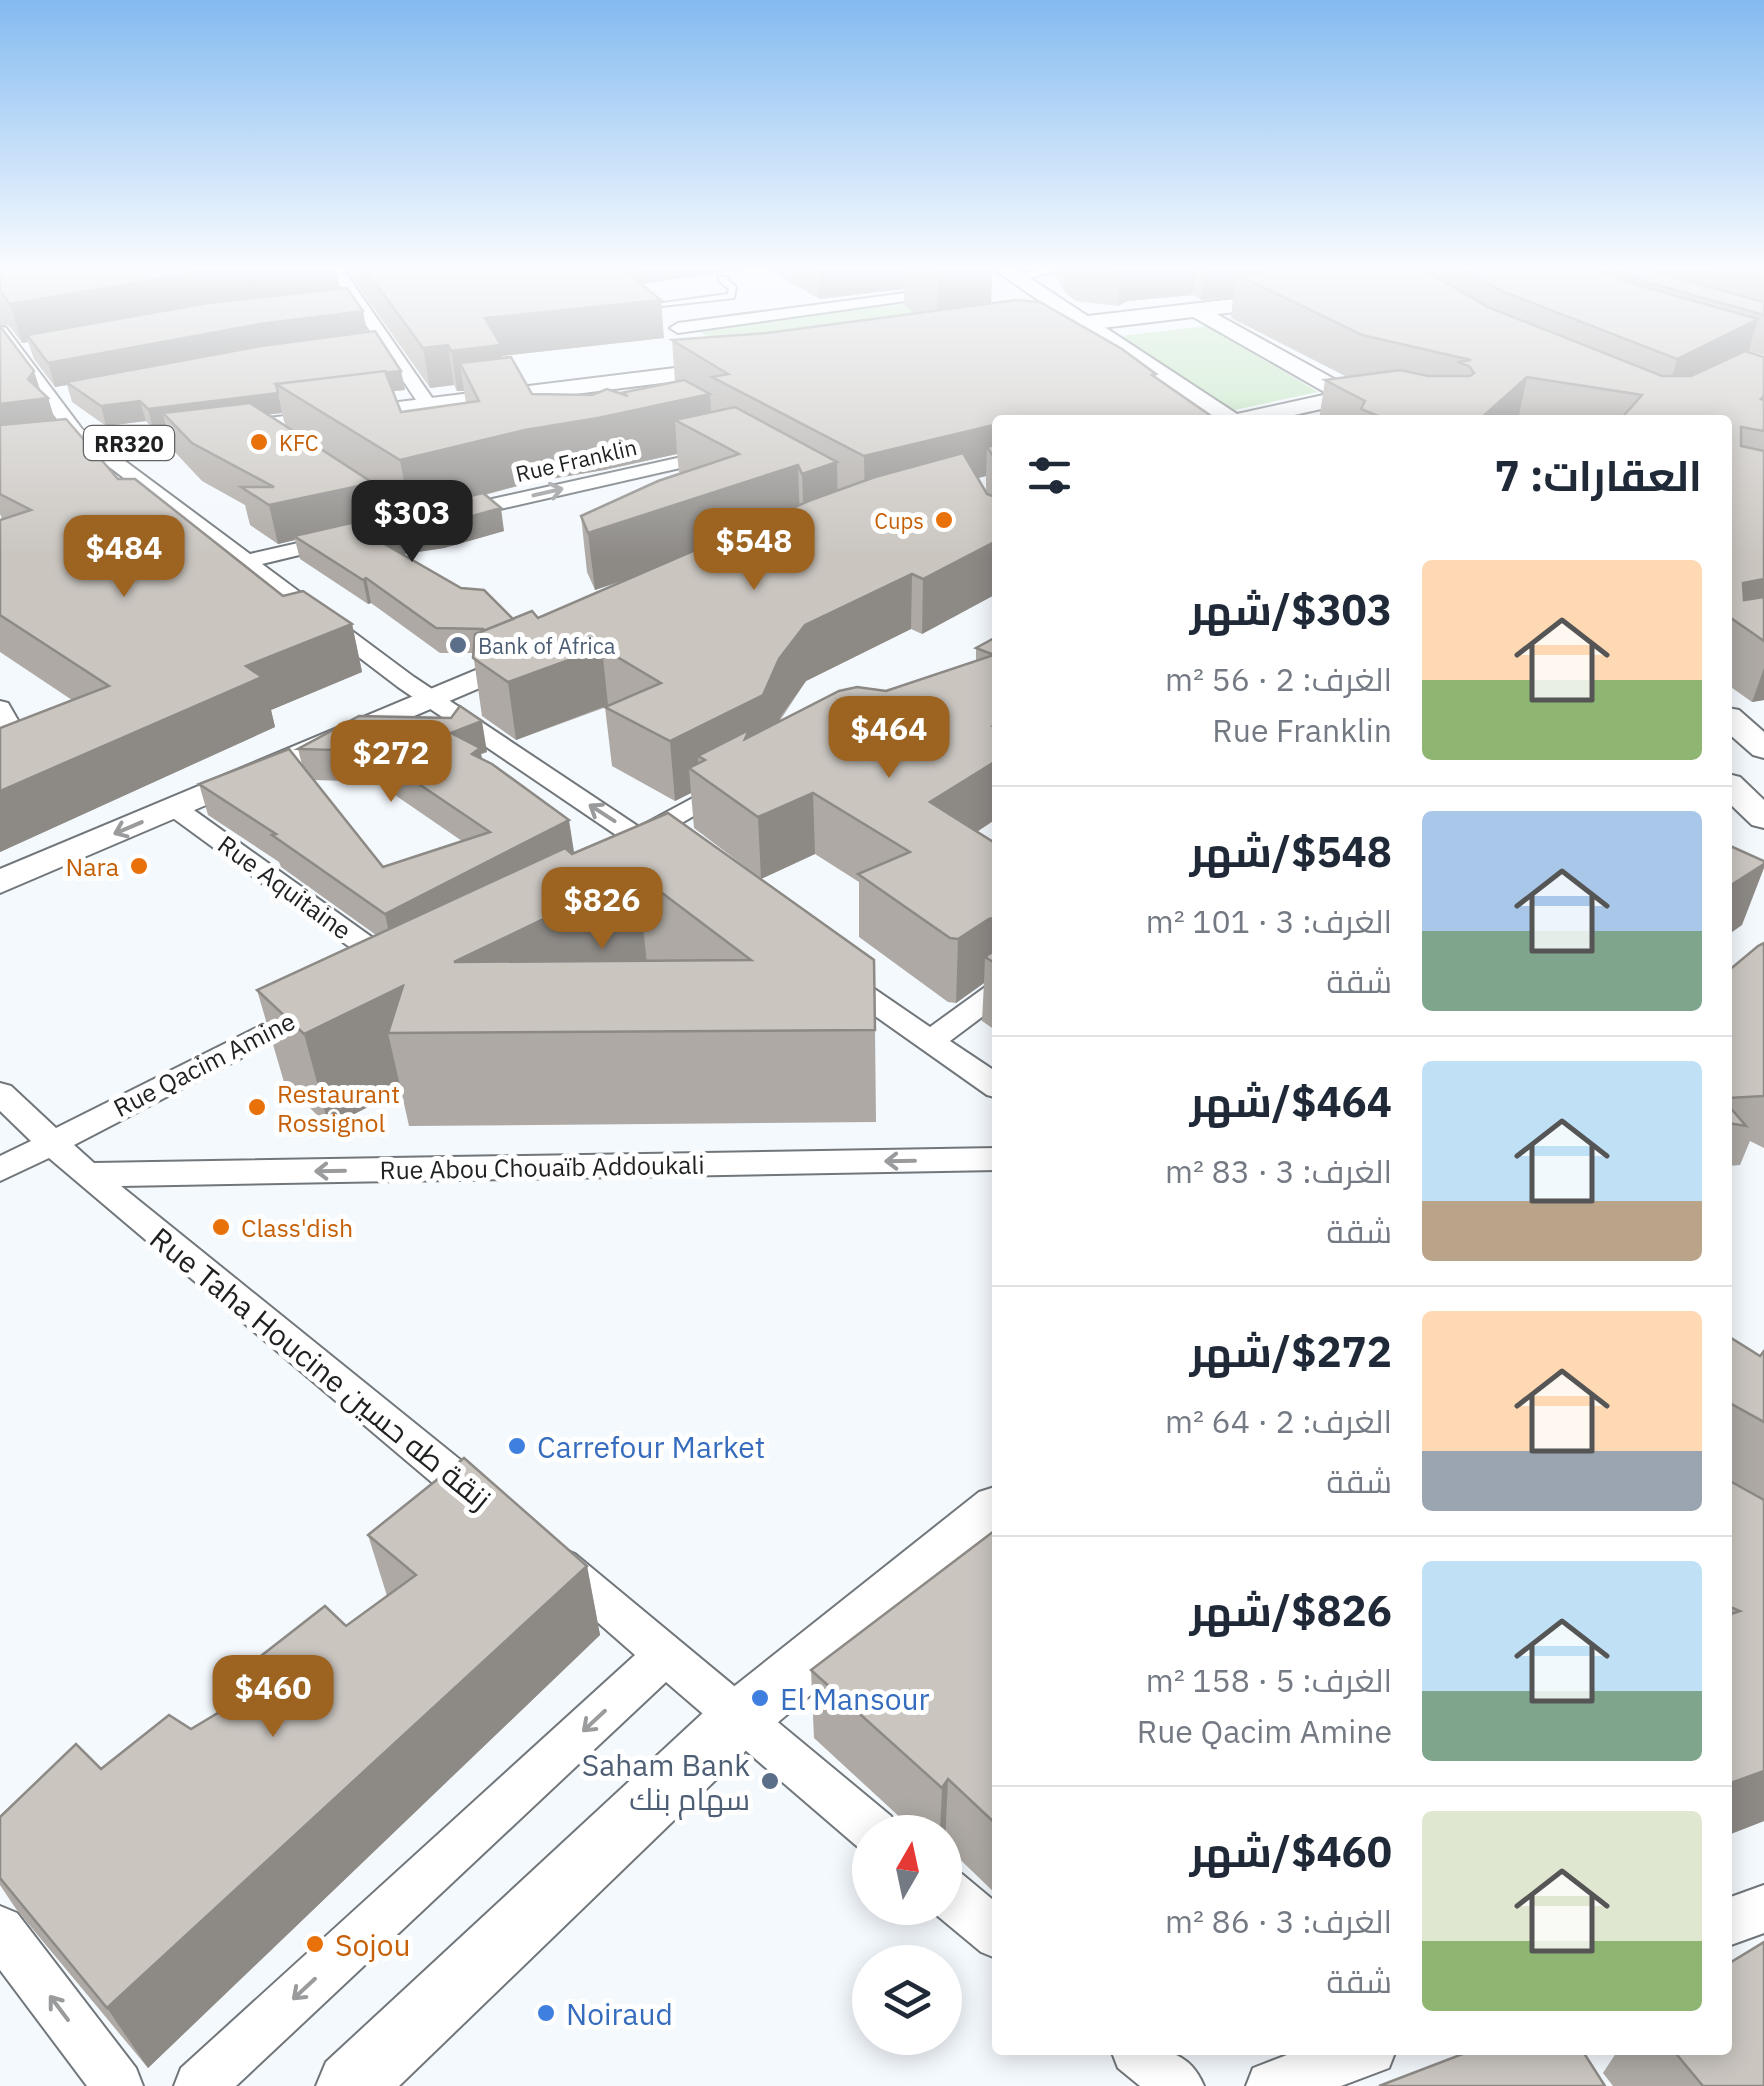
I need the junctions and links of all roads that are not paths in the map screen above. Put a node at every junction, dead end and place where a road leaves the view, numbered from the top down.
1 (31, 362) edge
2 (393, 362) edge
3 (717, 362) edge
4 (1141, 362) edge
5 (1288, 362) edge
6 (762, 364) edge
7 (724, 369) junction
8 (619, 382) junction
9 (1348, 396) junction
10 (653, 401) edge
11 (428, 405) junction
12 (1224, 415) edge
13 (1263, 415) edge
14 (1427, 415) edge
15 (258, 426) junction
16 (705, 430) edge
17 (96, 447) junction
18 (291, 448) edge
19 (0, 459) edge
20 (324, 470) edge
21 (424, 520) junction
22 (248, 561) junction
23 (548, 649) edge
24 (430, 698) junction
25 (0, 708) edge
26 (1732, 720) edge
27 (0, 730) edge
28 (1764, 748) edge
29 (743, 781) edge
30 (1732, 788) edge
31 (176, 808) junction
32 (1764, 818) edge
33 (638, 837) junction
34 (603, 856) edge
35 (687, 871) edge
36 (0, 882) edge
37 (816, 962) edge
38 (360, 984) edge
39 (992, 995) edge
40 (325, 1002) edge
41 (930, 1041) junction
42 (992, 1084) edge
43 (0, 1093) edge
44 (52, 1143) junction
45 (992, 1160) edge
46 (0, 1170) edge
47 (86, 1175) junction
48 (992, 1513) edge
49 (500, 1516) edge
50 (531, 1541) edge
51 (666, 1655) junction
52 (738, 1719) junction
53 (854, 1815) edge
54 (962, 1905) edge
55 (1764, 1909) edge
56 (1732, 1921) edge
57 (0, 1930) edge
58 (992, 1930) edge
59 (1142, 2055) edge
60 (1357, 2055) edge
61 (118, 2086) edge
62 (199, 2086) edge
63 (350, 2086) edge
64 (1179, 2086) edge
65 (1271, 2086) edge

1 - 17 street
2 - 11 street
3 - 7 street
4 - 12 street
5 - 9 street
6 - 7 main road, RR320
7 - 8 main road, RR320
8 - 10 street
8 - 11 main road, RR320
9 - 13 street
9 - 14 street
11 - 15 main road, RR320
15 - 17 main road, RR320
15 - 18 street
21 -> 16 street, Rue Franklin
17 - 19 main road, RR320
17 - 22 street
20 - 21 street
21 - 22 street, Rue Franklin
22 - 24 street
23 - 24 street
24 - 31 street
33 -> 24 street
25 - 27 street
26 - 28 street
29 - 33 street
30 - 32 street
31 -> 36 street
31 - 38 street, Rue Aquitaine
33 - 34 street
33 - 35 street
37 - 41 street
39 - 41 street
40 - 44 street, Rue Qacim Amine
41 - 42 street
43 - 44 street, Rue Taha Houcine زنقة طه حسين
44 - 46 street, Rue Qacim Amine
44 - 47 street, Rue Taha Houcine زنقة طه حسين
45 -> 47 street, Rue Abou Chouaïb Addoukali
47 - 49 street, Rue Taha Houcine زنقة طه حسين
48 - 52 street
50 - 51 street
51 - 52 street
51 -> 62 street
52 - 53 street
52 - 63 street
54 - 58 street
55 - 56 street
61 -> 57 street
59 - 64 street
60 - 65 street

